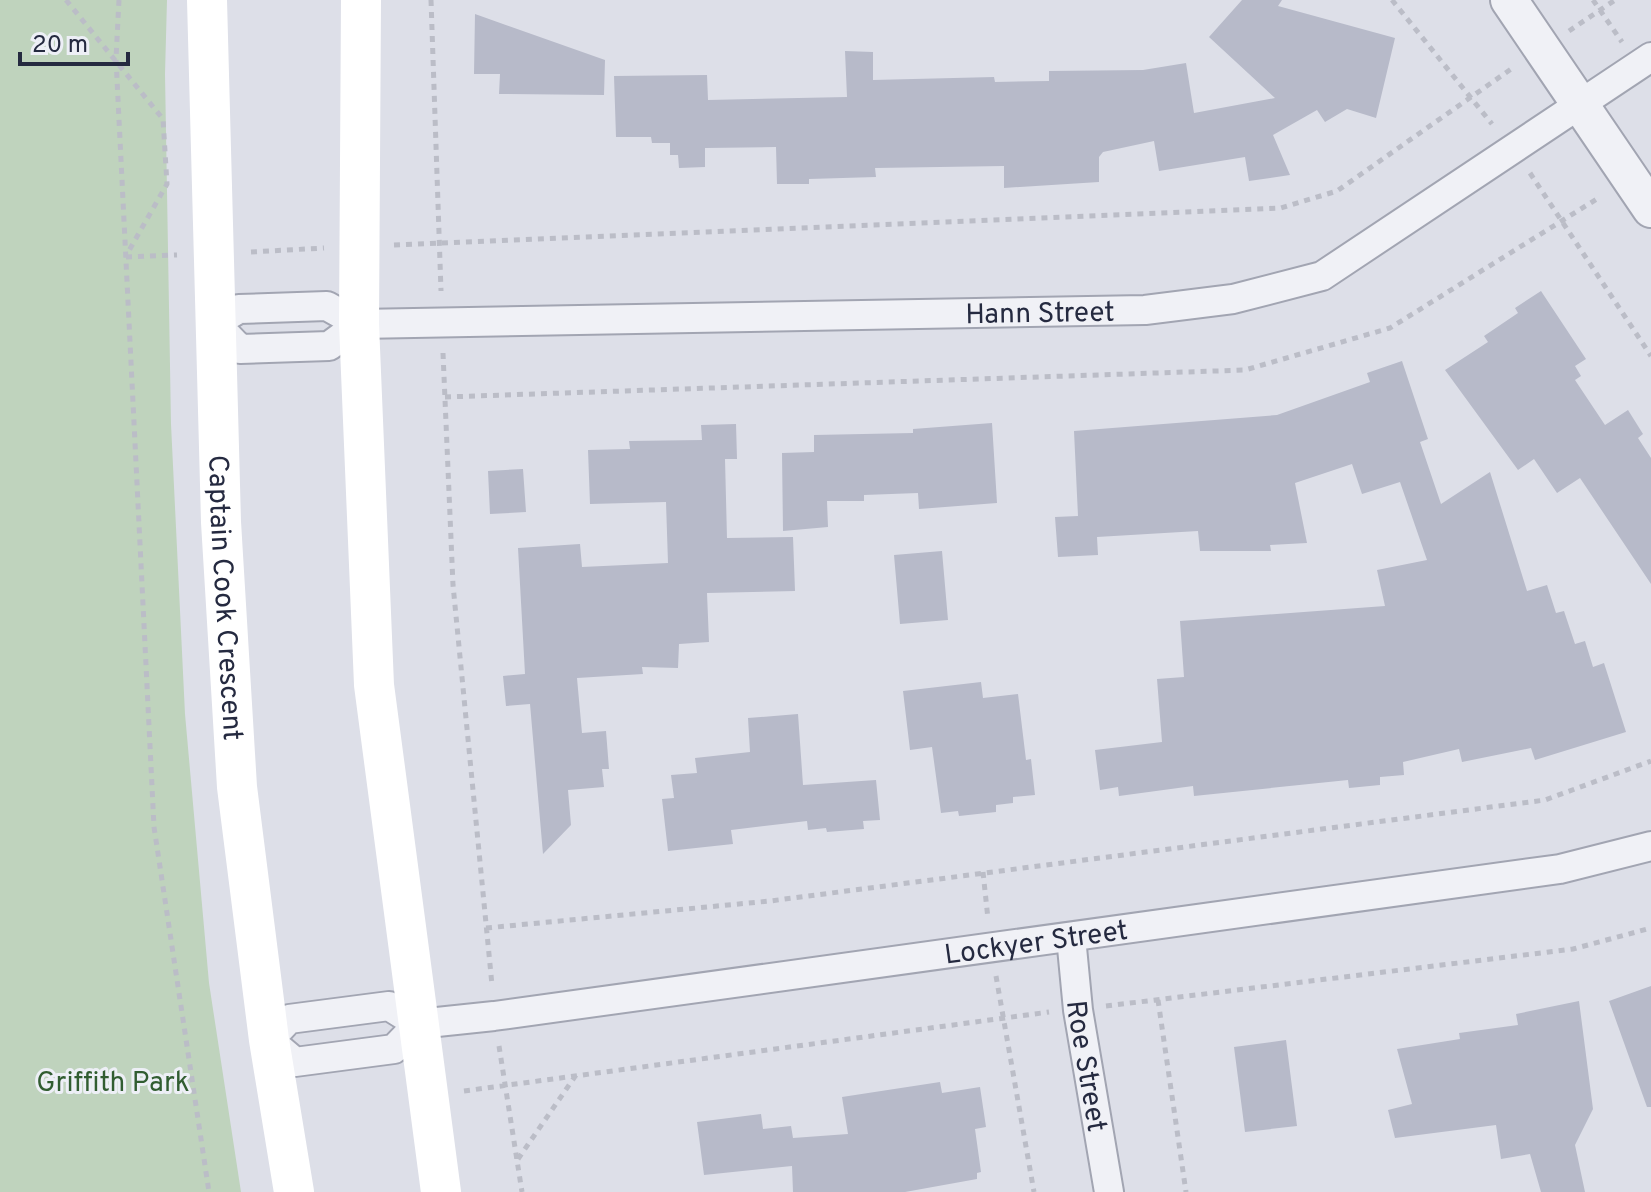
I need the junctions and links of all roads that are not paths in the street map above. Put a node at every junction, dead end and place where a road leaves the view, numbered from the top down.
1 (207, 0) edge
2 (361, 0) edge
3 (1509, 0) edge
4 (1651, 57) edge
5 (1581, 105) junction
6 (1651, 209) edge
7 (215, 323) junction
8 (359, 324) junction
9 (1651, 846) edge
10 (1071, 937) junction
11 (418, 1024) junction
12 (269, 1040) junction
13 (294, 1192) edge
14 (441, 1192) edge
15 (1109, 1192) edge

1 - 7 main road, Captain Cook Crescent
2 - 8 main road
3 - 5 street
4 - 5 street, Hann Street
5 - 6 street
5 - 8 street, Hann Street
7 - 8 street, Hann Street
7 - 8 street
7 - 12 main road, Captain Cook Crescent
8 - 11 main road
9 - 10 street, Lockyer Street
10 - 11 street, Lockyer Street
10 - 15 street, Roe Street
11 - 12 street
11 - 12 street
11 - 14 main road
12 - 13 main road, Captain Cook Crescent

